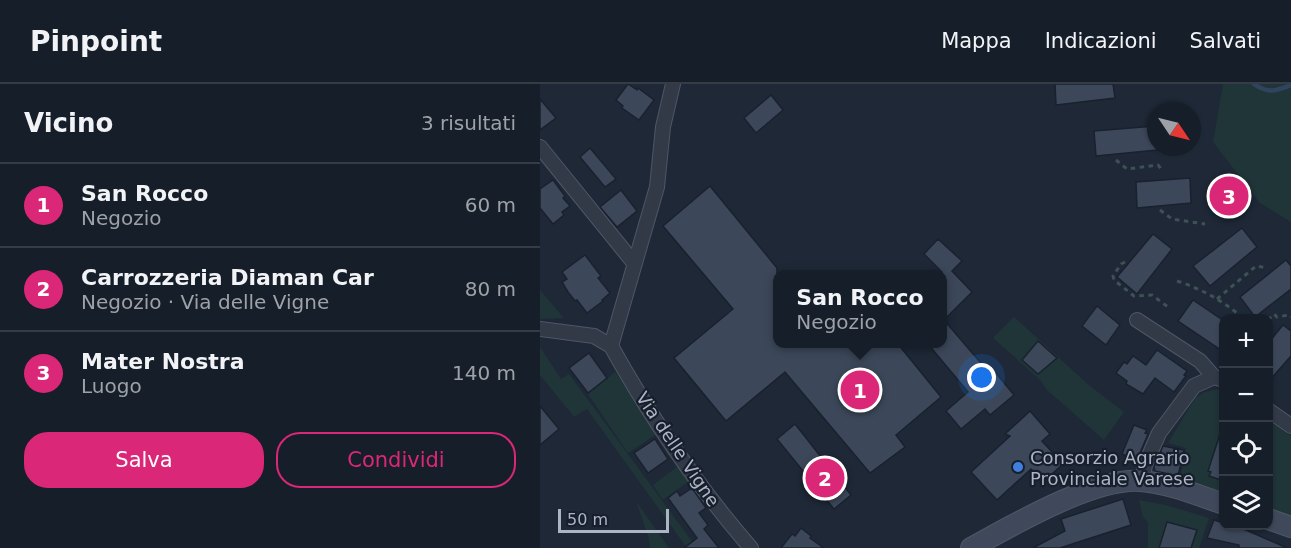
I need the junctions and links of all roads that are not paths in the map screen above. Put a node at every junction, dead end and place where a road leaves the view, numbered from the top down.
1 (673, 84) edge
2 (540, 147) edge
3 (634, 263) junction
4 (1137, 320) dead end
5 (540, 329) edge
6 (611, 346) junction
7 (1219, 378) edge
8 (1273, 413) edge
9 (1291, 426) edge
10 (1142, 481) junction
11 (1219, 502) edge
12 (1273, 520) edge
13 (1291, 527) edge
14 (751, 548) edge
15 (971, 548) edge

1 - 3 street
2 - 3 street
3 - 6 street
4 - 7 street
5 - 6 street
6 - 14 street, Via delle Vigne
7 - 10 street
8 - 9 street
10 - 11 main road
10 - 15 main road
12 - 13 main road

